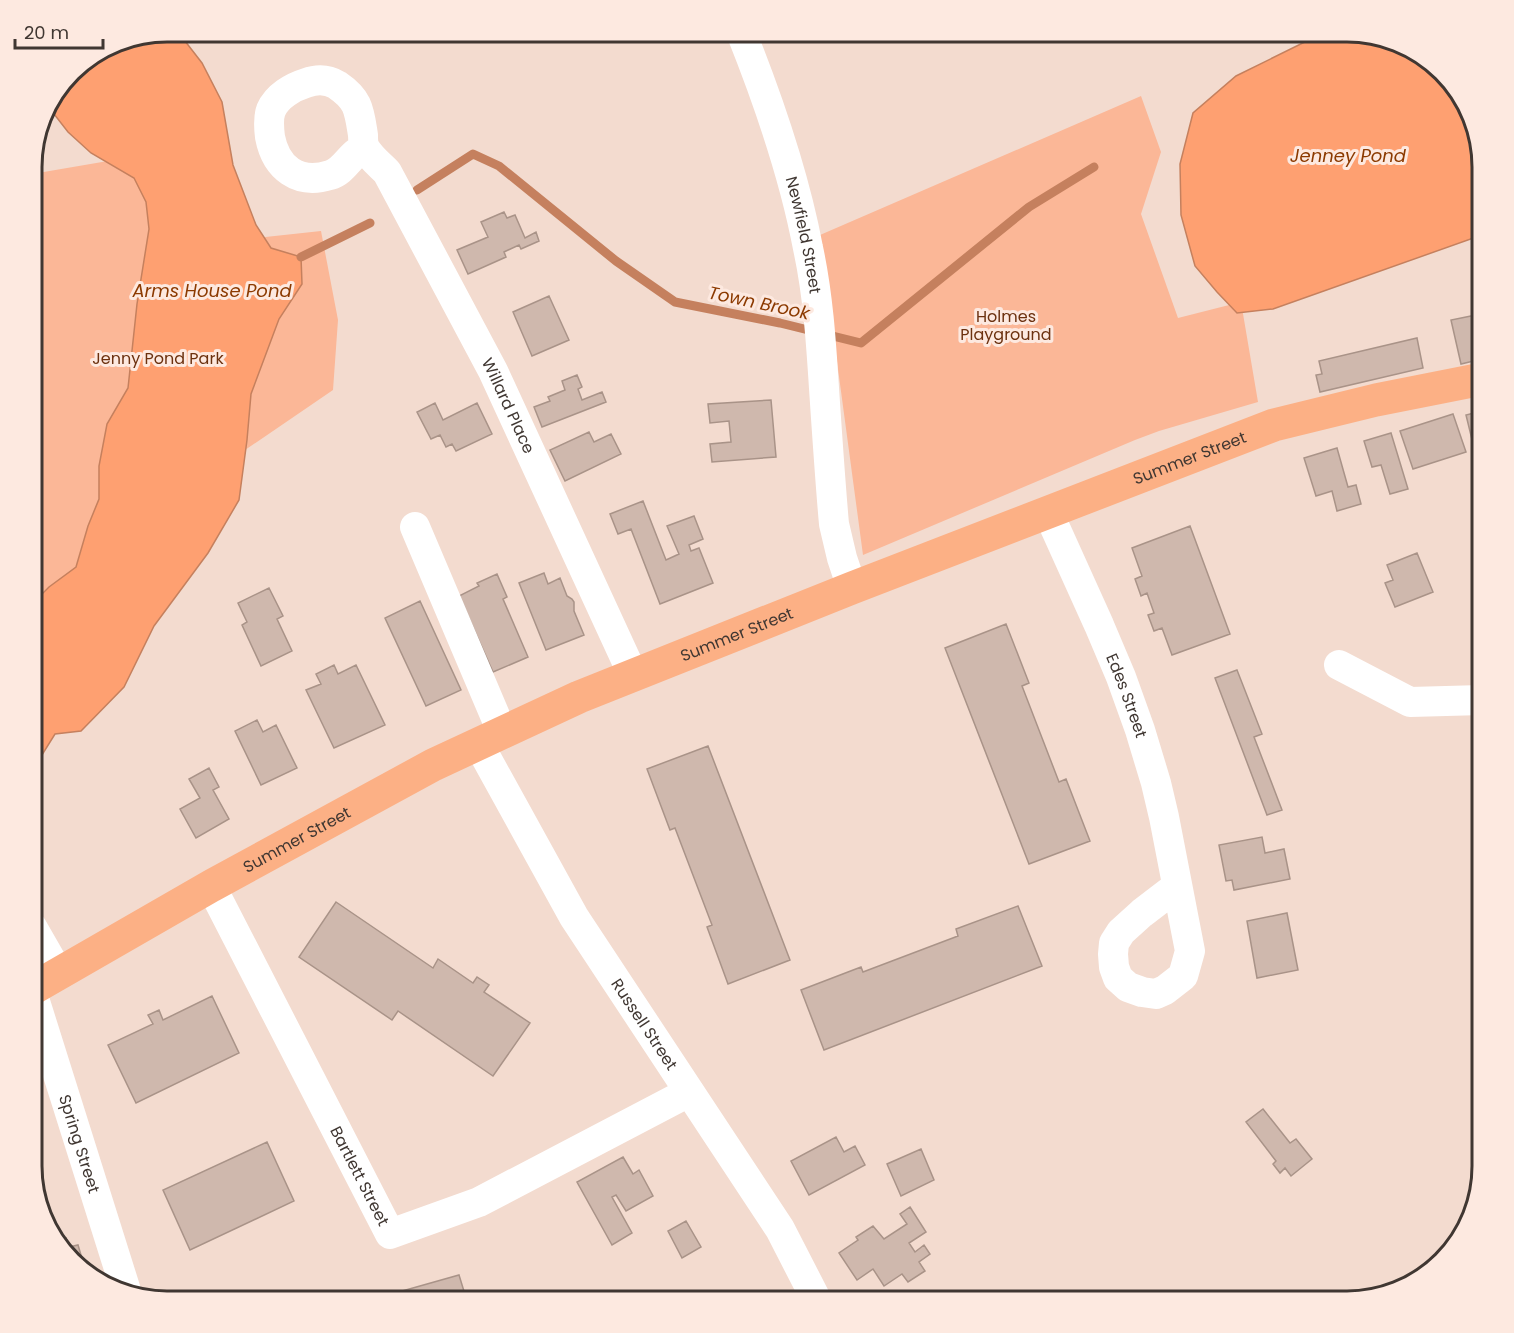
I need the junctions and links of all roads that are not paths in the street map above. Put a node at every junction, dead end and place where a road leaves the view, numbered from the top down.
1 (745, 42) edge
2 (365, 148) dead end
3 (1472, 381) edge
4 (1048, 512) junction
5 (416, 527) dead end
6 (852, 588) junction
7 (1339, 665) dead end
8 (633, 675) junction
9 (1472, 700) edge
10 (490, 738) junction
11 (211, 886) junction
12 (1176, 887) dead end
13 (42, 984) edge
14 (42, 989) edge
15 (689, 1092) junction
16 (124, 1283) edge
17 (812, 1291) edge

1 - 6 street, Newfield Street
2 - 8 street, Willard Place
3 - 4 main road, Summer Street
4 - 6 main road, Summer Street
4 - 12 street, Edes Street
5 - 10 street, Russell Street
6 - 8 main road, Summer Street
7 - 9 street
8 - 10 main road, Summer Street
10 - 11 main road, Summer Street
10 - 15 street, Russell Street
11 - 13 main road, Summer Street
11 - 15 street, Bartlett Street
14 - 16 street, Spring Street
15 - 17 street, Russell Street

